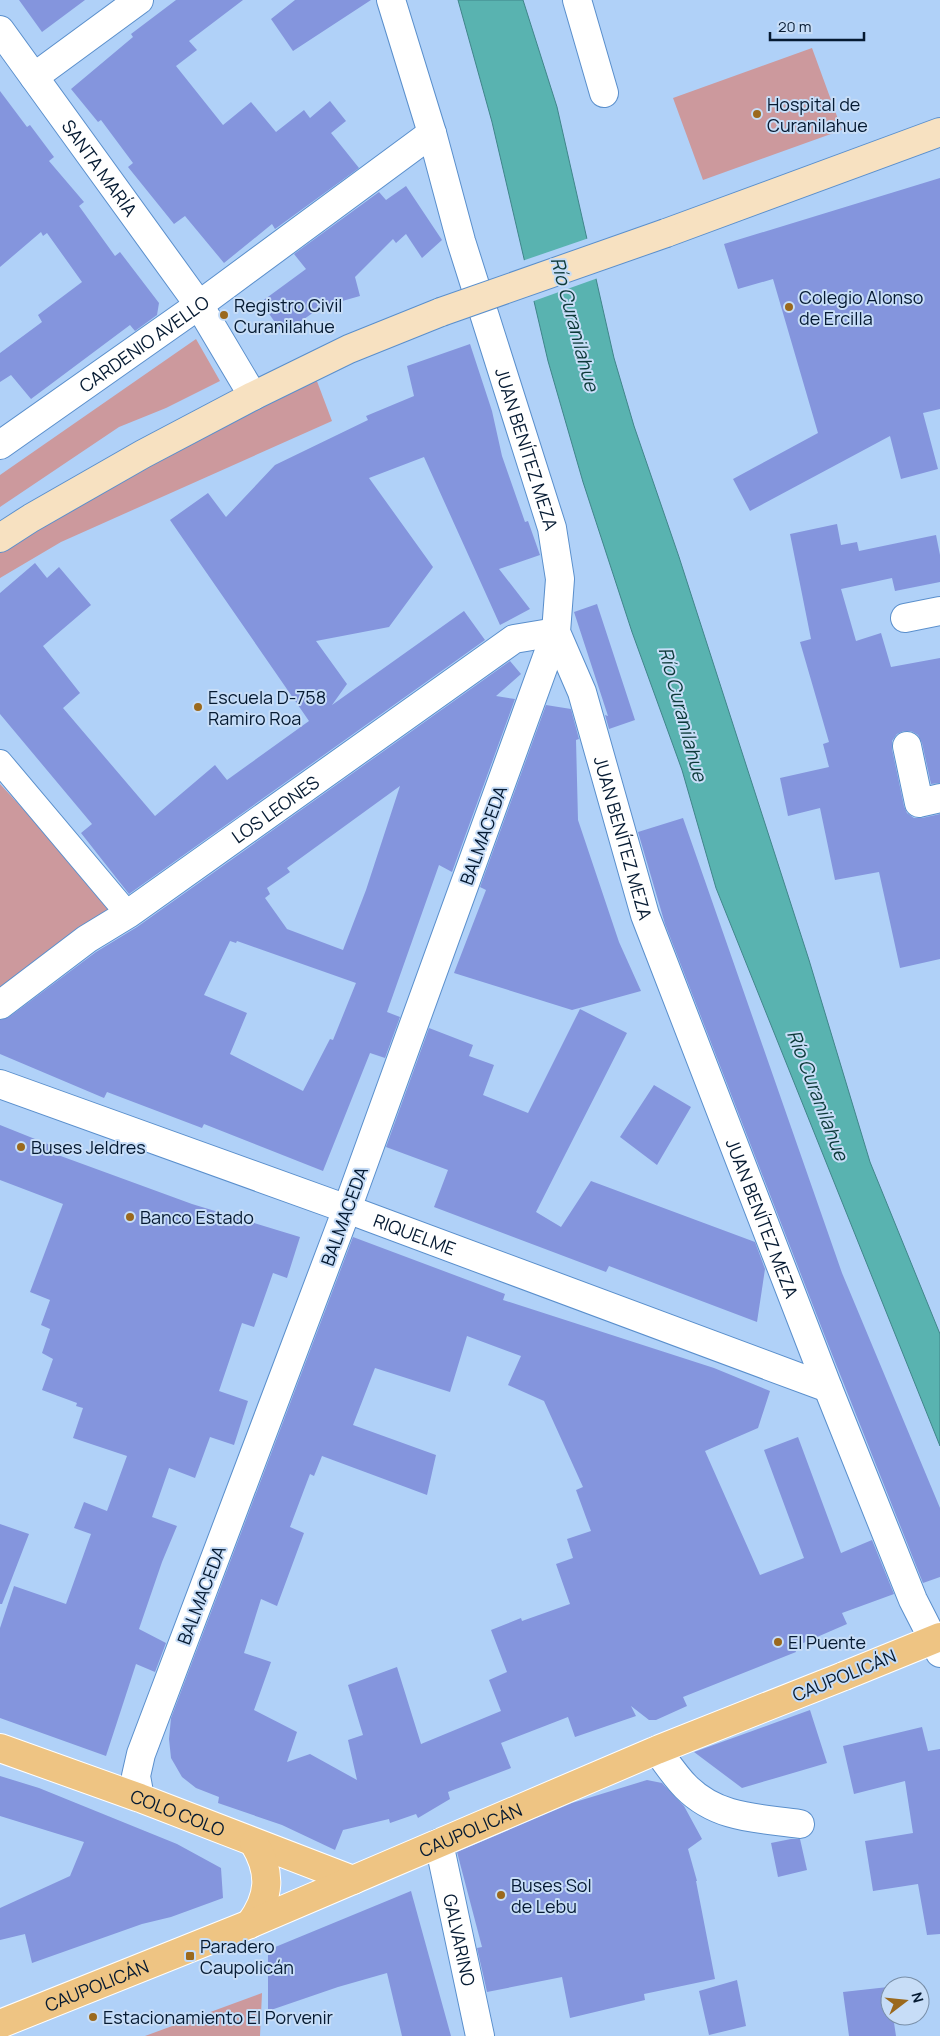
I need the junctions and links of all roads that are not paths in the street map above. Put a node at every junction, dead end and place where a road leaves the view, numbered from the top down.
1 (139, 0) edge
2 (391, 0) edge
3 (577, 0) edge
4 (0, 30) edge
5 (34, 77) junction
6 (604, 93) dead end
7 (940, 132) edge
8 (432, 133) junction
9 (199, 305) junction
10 (253, 396) junction
11 (0, 445) edge
12 (0, 538) edge
13 (940, 611) edge
14 (905, 618) dead end
15 (556, 632) junction
16 (907, 746) dead end
17 (0, 762) edge
18 (940, 798) edge
19 (128, 914) junction
20 (0, 1005) edge
21 (0, 1084) edge
22 (348, 1209) junction
23 (828, 1388) junction
24 (940, 1637) edge
25 (940, 1652) edge
26 (0, 1748) edge
27 (657, 1750) junction
28 (140, 1798) junction
29 (800, 1824) dead end
30 (254, 1843) junction
31 (439, 1843) junction
32 (353, 1880) junction
33 (250, 1924) junction
34 (0, 2024) edge
35 (480, 2036) edge

1 - 5 street
2 - 8 street, JUAN BENÍTEZ MEZA
3 - 6 street
4 - 5 street, SANTA MARÍA
5 - 9 street, SANTA MARÍA
7 - 10 main road, bridge
8 - 9 street, CARDENIO AVELLO
8 - 15 street, JUAN BENÍTEZ MEZA
9 - 10 street, SANTA MARÍA
9 - 11 street, CARDENIO AVELLO
10 - 12 main road
13 - 14 street
15 - 19 street, LOS LEONES
15 - 22 street, BALMACEDA
15 - 23 street, JUAN BENÍTEZ MEZA
16 - 18 street
17 - 19 street
19 - 20 street, LOS LEONES
21 - 22 street, RIQUELME
22 - 23 street, RIQUELME
22 - 28 street, BALMACEDA
23 - 25 street, JUAN BENÍTEZ MEZA
24 - 27 main road, CAUPOLICÁN, bridge
26 - 28 main road, COLO COLO
27 - 29 street
27 - 31 main road, CAUPOLICÁN
28 - 30 main road, COLO COLO
30 - 32 main road, COLO COLO
30 - 33 main road
31 - 32 main road, CAUPOLICÁN
31 - 35 street, GALVARINO
32 - 33 main road, CAUPOLICÁN
33 - 34 main road, CAUPOLICÁN

